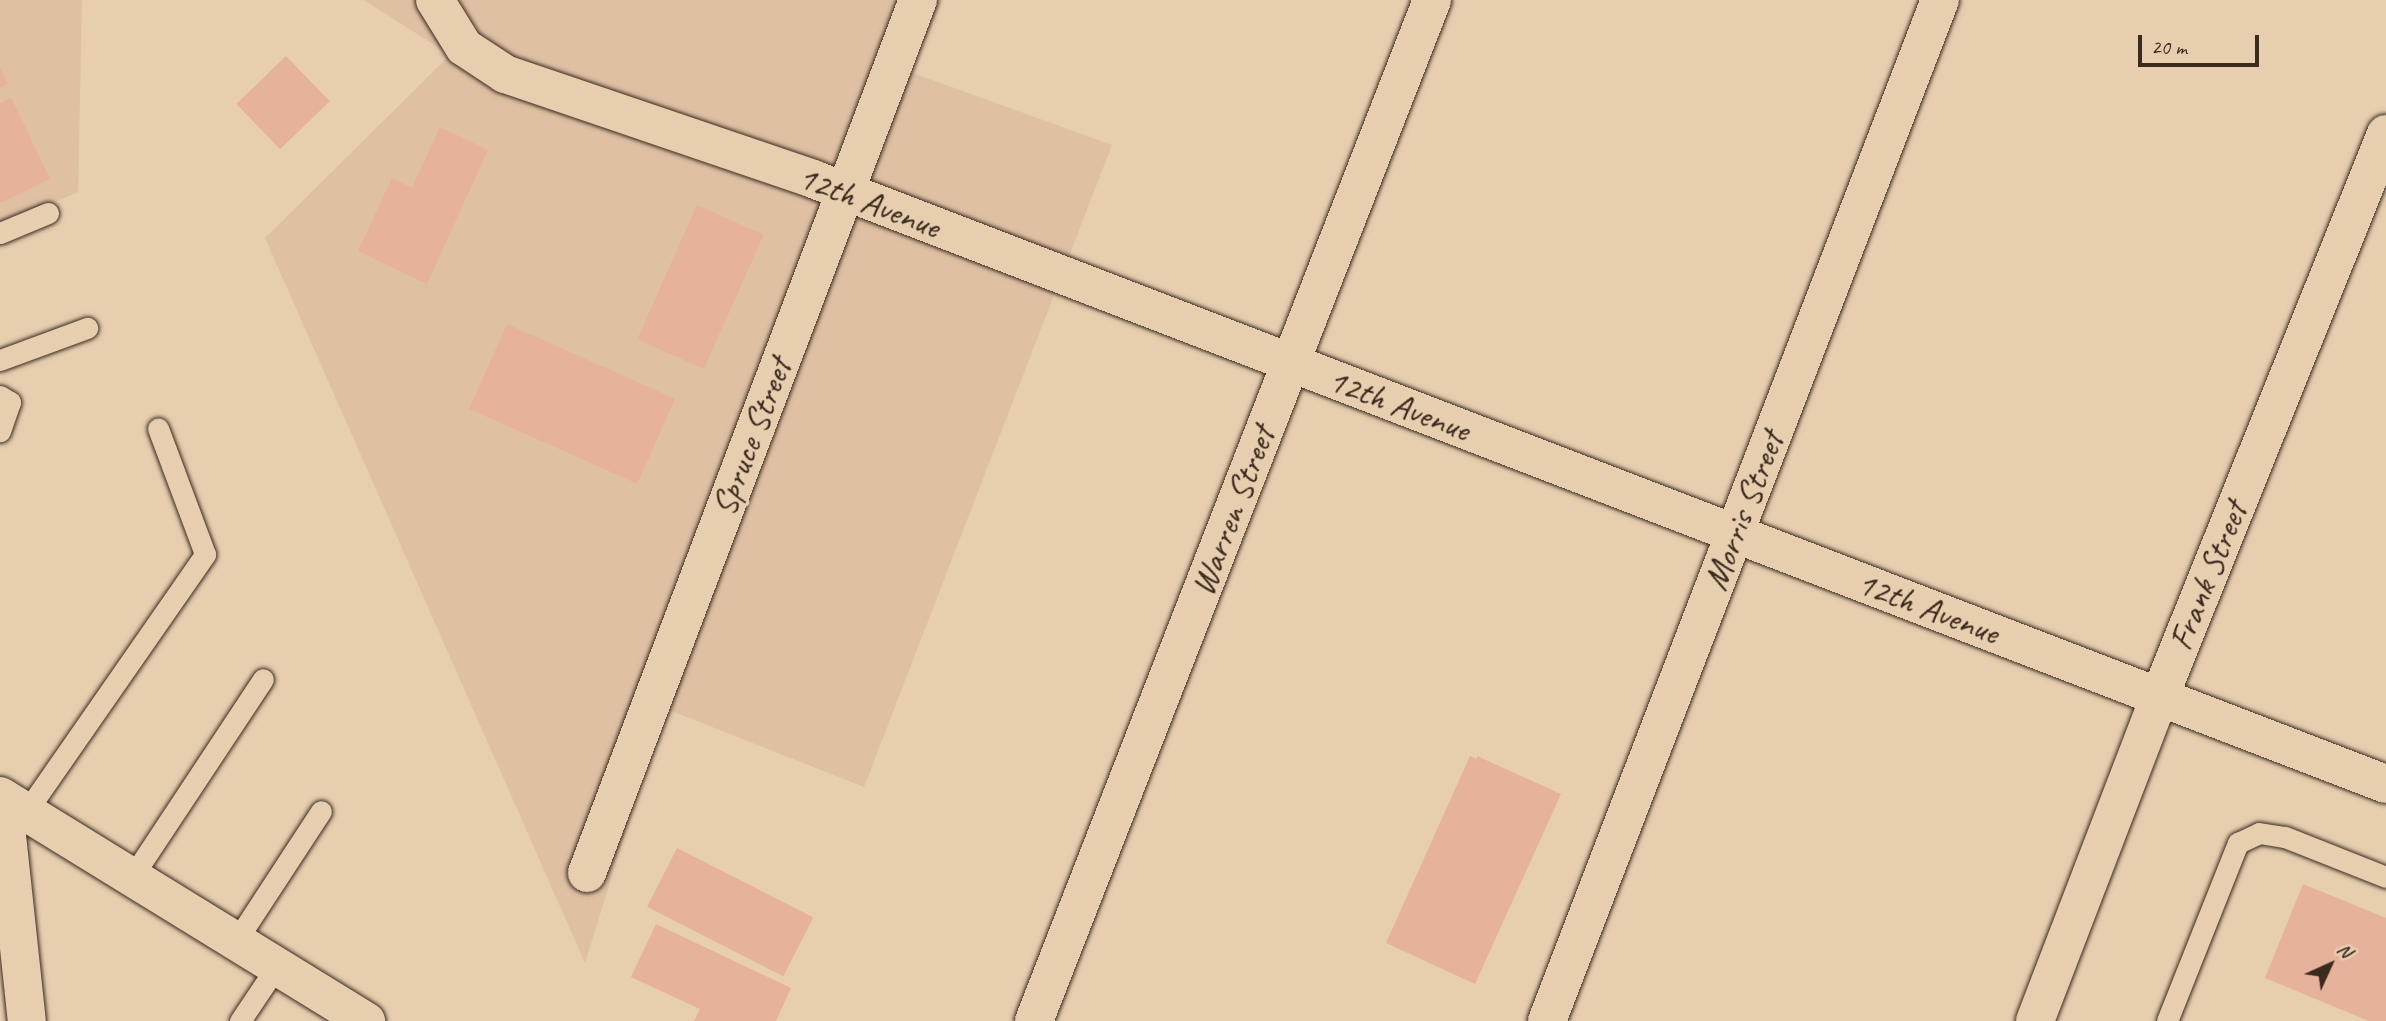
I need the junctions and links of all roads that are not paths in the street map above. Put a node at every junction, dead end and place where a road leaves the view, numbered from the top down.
1 (435, 0) edge
2 (918, 0) edge
3 (1432, 0) edge
4 (1940, 0) edge
5 (2386, 134) edge
6 (845, 192) junction
7 (48, 213) dead end
8 (0, 233) edge
9 (87, 328) dead end
10 (0, 360) edge
11 (1290, 363) junction
12 (0, 396) edge
13 (158, 428) dead end
14 (0, 431) edge
15 (1735, 534) junction
16 (262, 679) dead end
17 (2159, 698) junction
18 (2386, 784) edge
19 (10, 802) edge
20 (321, 811) dead end
21 (587, 873) dead end
22 (132, 877) junction
23 (2386, 877) edge
24 (236, 941) junction
25 (277, 966) junction
26 (27, 1021) edge
27 (240, 1021) edge
28 (366, 1021) edge
29 (1034, 1021) edge
30 (1547, 1021) edge
31 (2035, 1021) edge
32 (2167, 1021) edge

1 - 6 street, 12th Avenue
2 - 6 street, Spruce Street
3 - 11 street, Warren Street
4 - 15 street, Morris Street
5 - 17 street, Frank Street
6 - 11 street, 12th Avenue
6 - 21 street, Spruce Street
7 - 8 lane
9 - 10 lane
11 - 15 street, 12th Avenue
11 - 29 street, Warren Street
12 - 14 lane
13 - 19 lane
15 - 17 street, 12th Avenue
15 - 30 street, Morris Street
16 - 22 lane
17 - 18 street, 12th Avenue
17 - 31 street, Frank Street
19 - 22 street
19 - 26 street
20 - 24 lane
22 - 24 street
23 - 32 lane
24 - 25 street
25 - 27 lane
25 - 28 street

